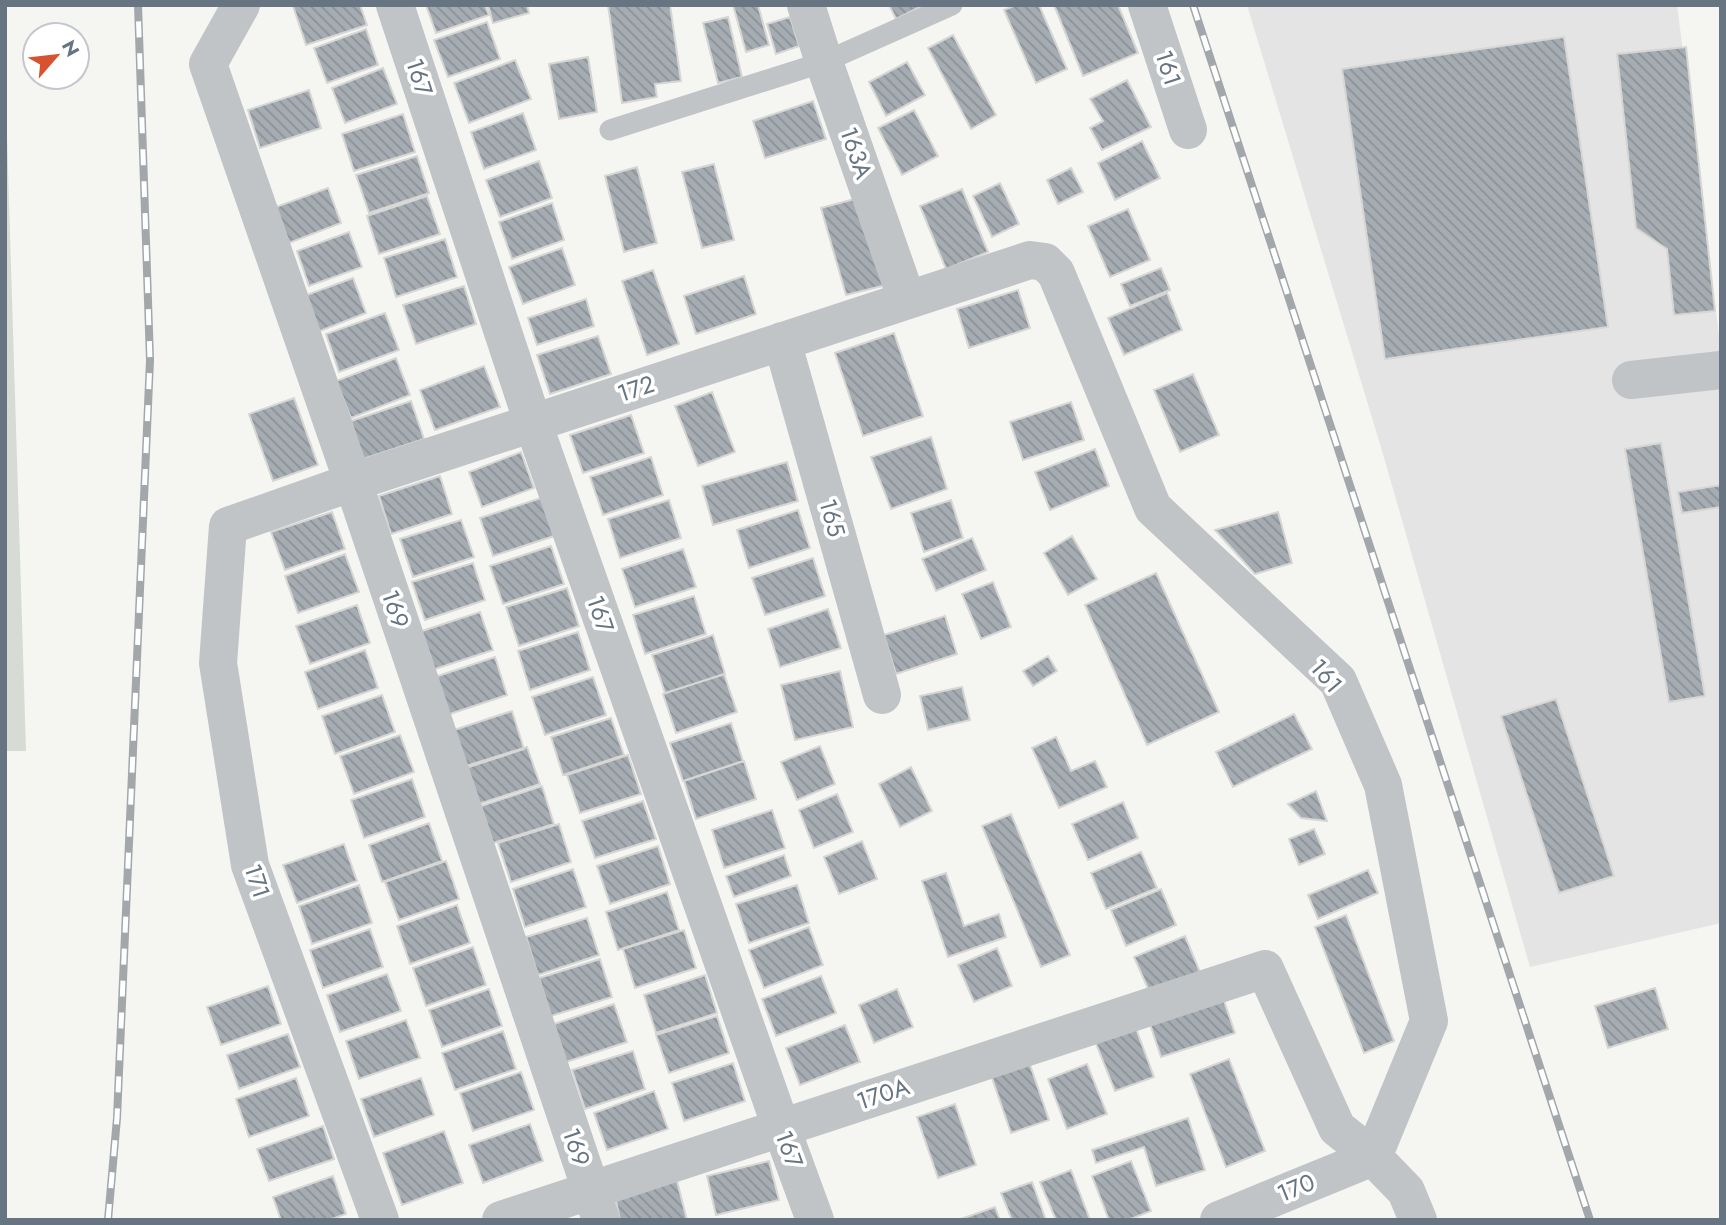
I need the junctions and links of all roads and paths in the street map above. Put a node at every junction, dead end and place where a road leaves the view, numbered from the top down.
1 (241, 5) edge
2 (395, 5) edge
3 (806, 5) edge
4 (952, 5) edge
5 (1147, 5) edge
6 (824, 62) junction
7 (610, 130) dead end
8 (1188, 130) dead end
9 (1045, 262) joint
10 (907, 300) junction
11 (782, 341) junction
12 (1721, 370) edge
13 (1631, 380) dead end
14 (533, 423) junction
15 (353, 482) junction
16 (228, 526) joint
17 (882, 695) dead end
18 (780, 1127) junction
19 (1373, 1157) junction
20 (596, 1205) edge
21 (1223, 1219) edge
22 (380, 1220) edge
23 (501, 1220) edge
24 (815, 1220) edge
25 (1418, 1220) edge

1 - 15 street, 169
2 - 14 street, 167
3 - 6 street, 163A
4 - 6 lane
5 - 8 street, 161
6 - 7 lane
6 - 10 street, 163A
9 - 10 street, 172
9 - 19 street, 161
10 - 11 street, 172
11 - 14 street, 172
11 - 17 street, 165
12 - 13 street
14 - 15 street, 172
14 - 18 street, 167
15 - 16 street, 172
15 - 20 street, 169
16 - 22 street, 171
18 - 19 street, 170A
18 - 20 street, 170A
18 - 24 street, 167
19 - 21 street, 170
19 - 25 street
20 - 23 street, 170A

